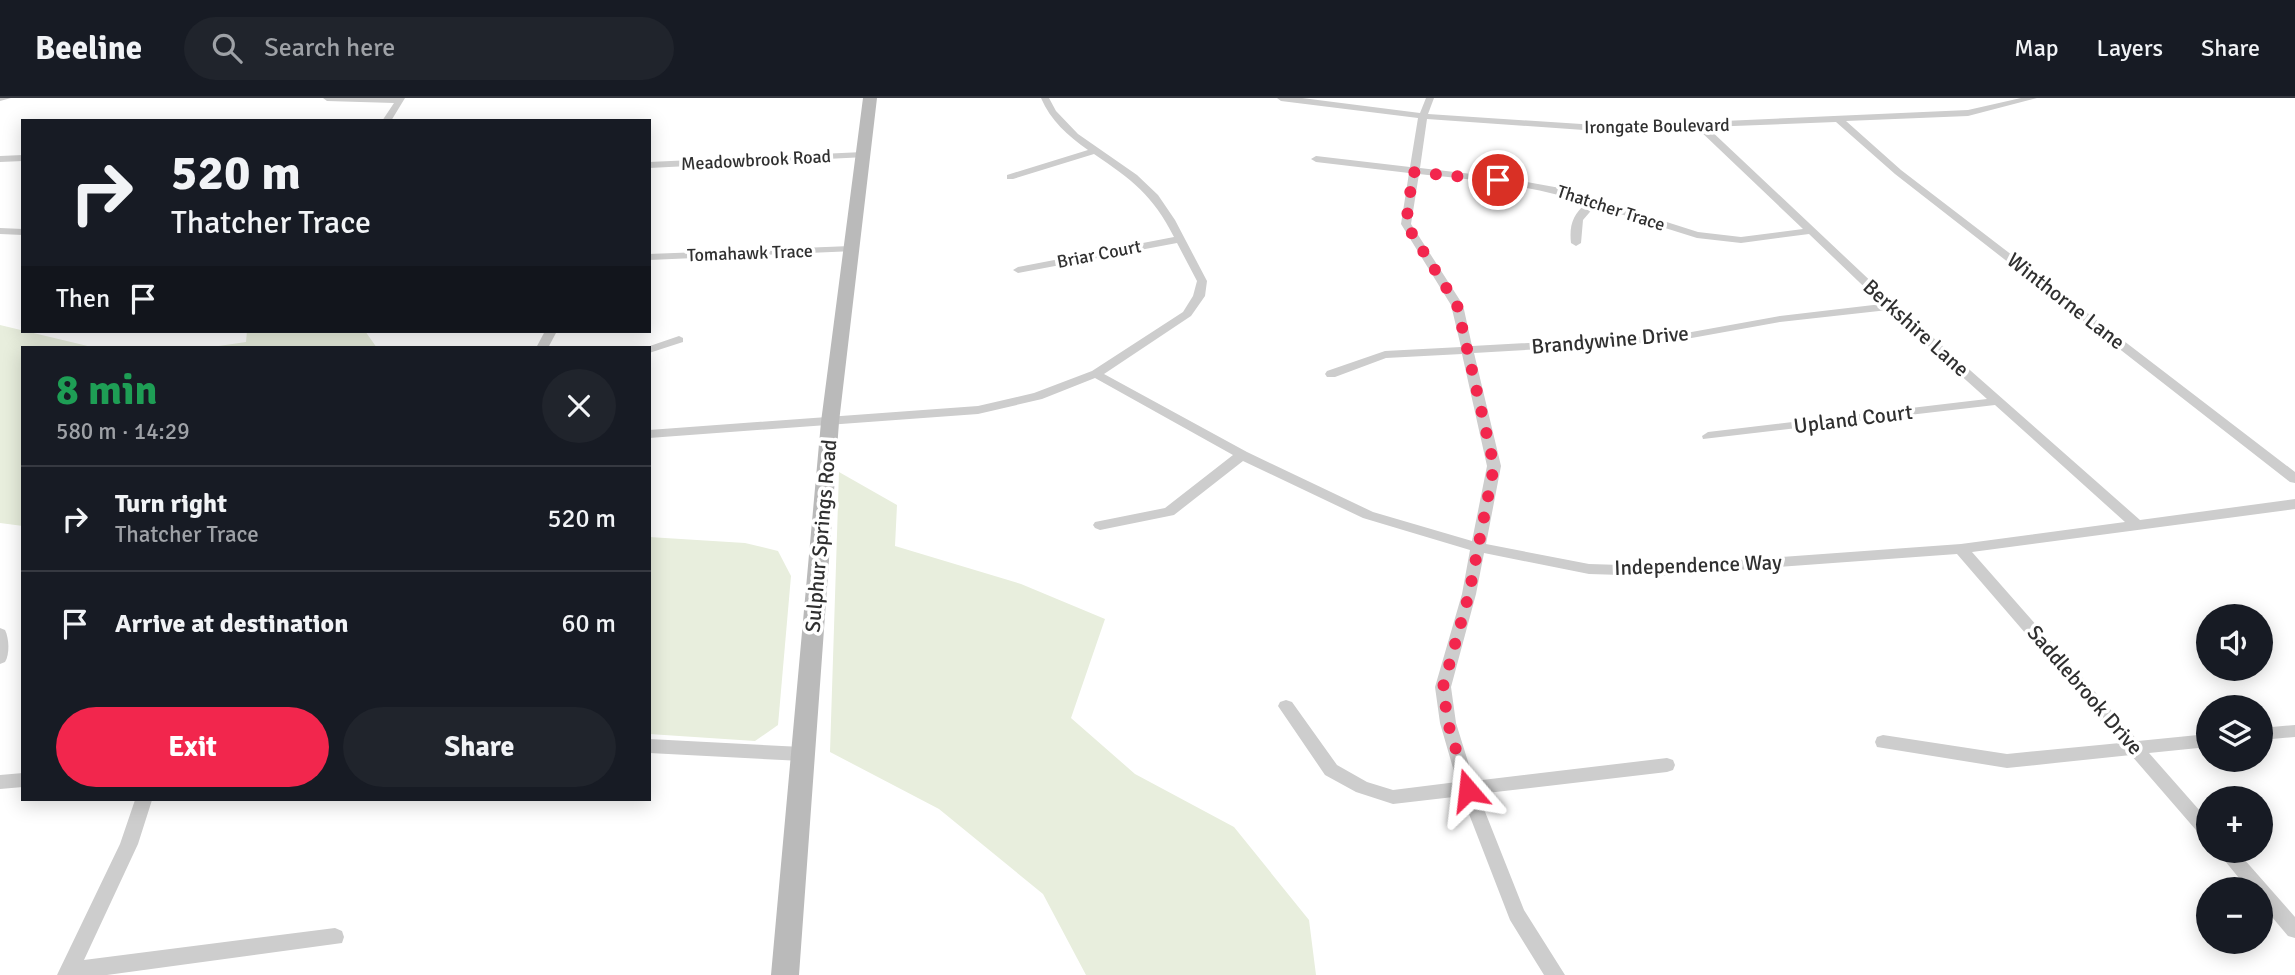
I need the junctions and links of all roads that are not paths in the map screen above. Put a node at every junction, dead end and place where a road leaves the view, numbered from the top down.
1 (7, 98) edge
2 (327, 98) edge
3 (870, 98) edge
4 (1045, 98) edge
5 (1281, 98) edge
6 (1430, 98) edge
7 (2032, 98) edge
8 (0, 99) edge
9 (400, 99) edge
10 (1294, 99) edge
11 (1423, 116) junction
12 (387, 119) edge
13 (1839, 120) junction
14 (1701, 127) junction
15 (1097, 150) junction
16 (863, 155) junction
17 (21, 158) edge
18 (0, 159) edge
19 (1316, 159) dead end
20 (651, 165) edge
21 (1413, 172) junction
22 (1010, 177) dead end
23 (1592, 202) junction
24 (0, 231) edge
25 (1809, 231) junction
26 (21, 232) edge
27 (1180, 239) junction
28 (1576, 243) dead end
29 (852, 249) junction
30 (651, 257) edge
31 (1018, 270) dead end
32 (1891, 306) junction
33 (679, 340) dead end
34 (651, 349) edge
35 (1469, 350) junction
36 (1096, 374) junction
37 (1331, 374) dead end
38 (1998, 401) junction
39 (830, 422) junction
40 (651, 434) edge
41 (1708, 436) dead end
42 (1242, 455) junction
43 (2295, 479) edge
44 (2295, 504) edge
45 (2136, 524) junction
46 (1101, 525) dead end
47 (1476, 547) junction
48 (1961, 549) junction
49 (0, 635) edge
50 (0, 659) edge
51 (1286, 706) dead end
52 (2295, 731) edge
53 (2273, 733) edge
54 (2196, 741) edge
55 (1883, 742) dead end
56 (651, 746) edge
57 (2135, 748) junction
58 (803, 754) junction
59 (1667, 765) dead end
60 (21, 780) edge
61 (0, 782) edge
62 (1468, 790) junction
63 (144, 801) edge
64 (2196, 818) edge
65 (2236, 863) edge
66 (2249, 877) edge
67 (2273, 905) edge
68 (2295, 930) edge
69 (335, 937) dead end
70 (68, 973) edge
71 (785, 975) edge
72 (1555, 975) edge

1 - 8 street
2 - 9 street
3 - 16 street, Sulphur Springs Road
4 - 15 street
5 - 10 street, Irongate Boulevard
6 - 11 street
7 - 13 street, Irongate Boulevard
9 - 12 street
10 - 11 street, Irongate Boulevard
11 - 14 street, Irongate Boulevard
11 - 21 street
13 - 14 street, Irongate Boulevard
13 - 43 street, Winthorne Lane
14 - 25 street, Berkshire Lane
15 - 22 street
15 - 27 street
16 - 20 street, Meadowbrook Road
16 - 29 street, Sulphur Springs Road
17 - 18 street
19 - 21 street, Thatcher Trace
21 - 23 street, Thatcher Trace
21 - 35 street
23 - 25 street, Thatcher Trace
23 - 28 street
24 - 26 street
25 - 32 street, Berkshire Lane
27 - 31 street, Briar Court
27 - 36 street
29 - 30 street, Tomahawk Trace
29 - 39 street, Sulphur Springs Road
32 - 35 street, Brandywine Drive
32 - 38 street, Berkshire Lane
33 - 34 street
35 - 37 street, Brandywine Drive
35 - 47 street
36 - 39 street
36 - 42 street, Independence Way
38 - 41 street, Upland Court
38 - 45 street, Berkshire Lane
39 - 40 street
39 - 58 street, Sulphur Springs Road
42 - 46 street
42 - 47 street, Independence Way
44 - 45 street, Independence Way
45 - 48 street, Independence Way
47 - 48 street, Independence Way
47 - 62 street
48 - 57 street, Saddlebrook Drive
49 - 50 street
51 - 62 street
52 - 53 street
54 - 57 street
55 - 57 street
56 - 58 street
57 - 64 street, Saddlebrook Drive
58 - 71 street, Sulphur Springs Road
59 - 62 street
60 - 61 street
62 - 72 street
63 - 70 street
65 - 66 street
67 - 68 street
69 - 70 street

